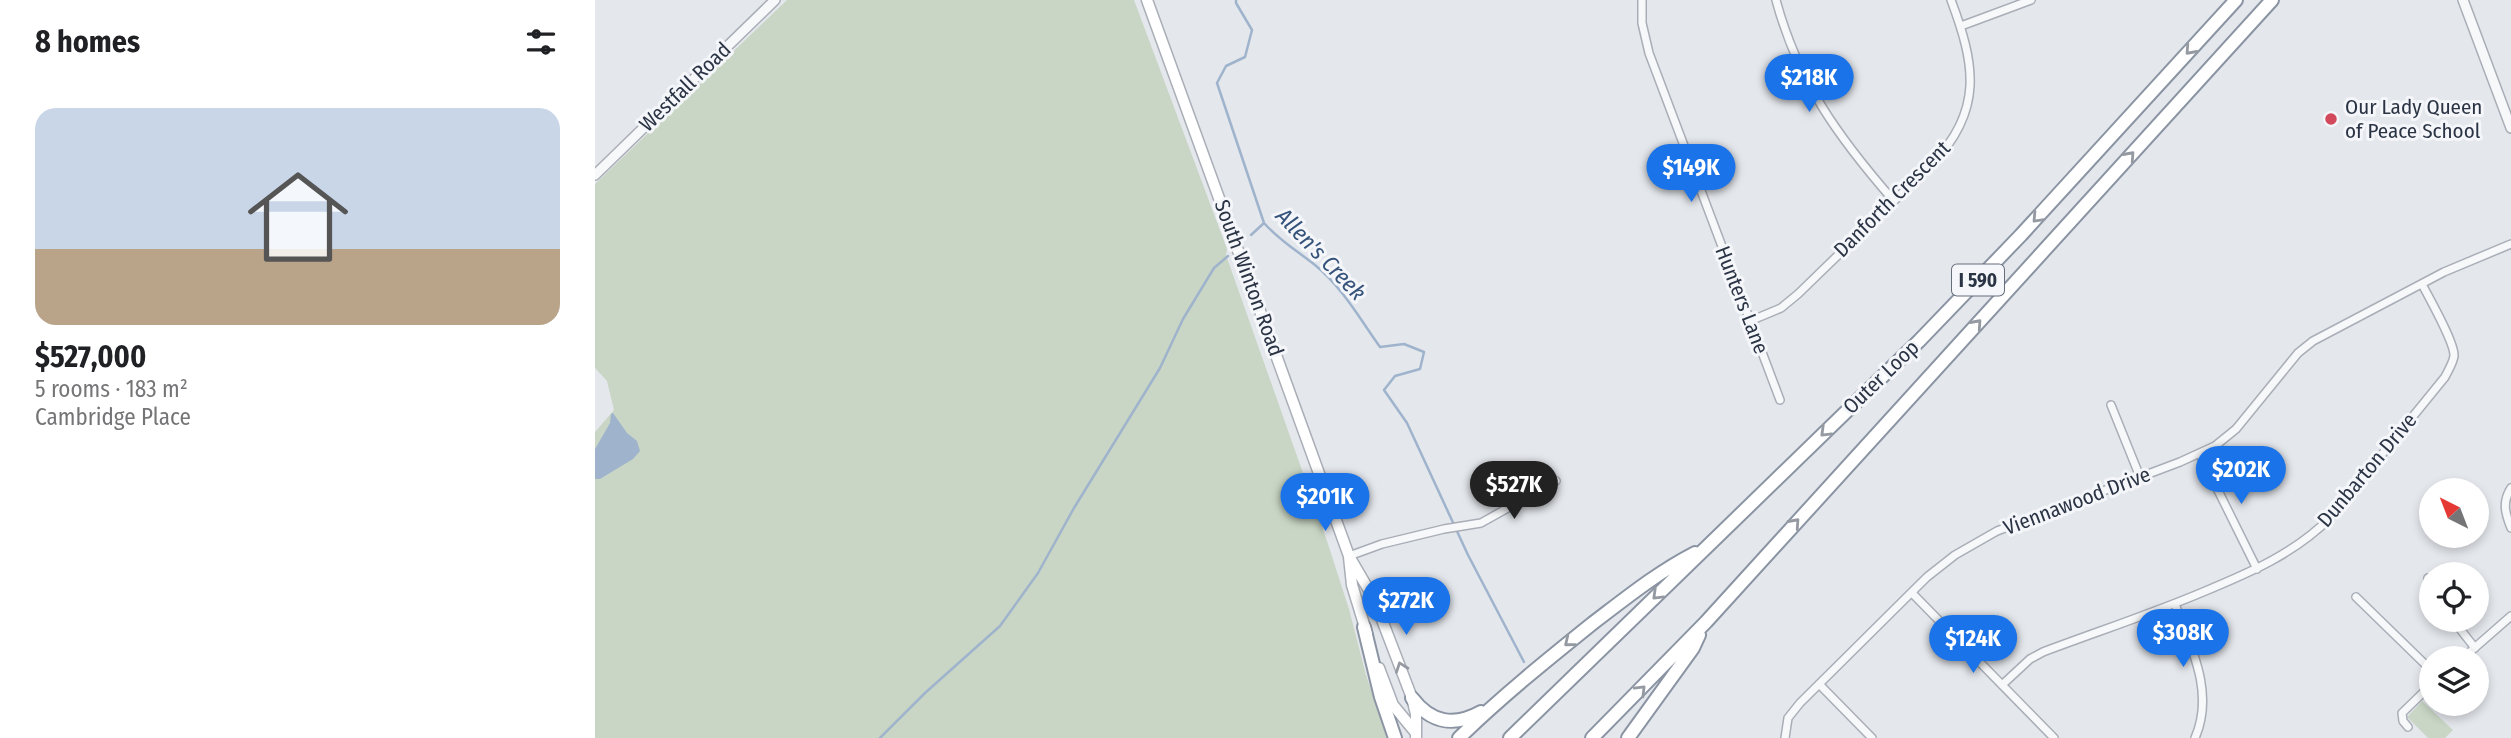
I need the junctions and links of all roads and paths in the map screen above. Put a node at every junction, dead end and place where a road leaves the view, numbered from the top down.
1 (775, 0) edge
2 (1147, 0) edge
3 (1642, 0) edge
4 (1776, 0) edge
5 (1951, 0) edge
6 (2031, 0) edge
7 (2236, 0) edge
8 (2272, 0) edge
9 (2463, 0) edge
10 (1961, 26) junction
11 (2511, 128) edge
12 (595, 175) edge
13 (1893, 200) junction
14 (2511, 244) edge
15 (2422, 284) junction
16 (1750, 321) junction
17 (1780, 400) dead end
18 (2111, 405) dead end
19 (2200, 454) junction
20 (2140, 477) junction
21 (1556, 481) dead end
22 (2511, 488) edge
23 (2511, 528) edge
24 (1705, 547) junction
25 (1349, 556) junction
26 (2257, 569) junction
27 (1912, 593) junction
28 (2356, 597) dead end
29 (2175, 604) junction
30 (2511, 616) edge
31 (1706, 622) junction
32 (1364, 627) junction
33 (2462, 632) edge
34 (2473, 646) edge
35 (2477, 646) edge
36 (2419, 658) edge
37 (1819, 684) junction
38 (2002, 685) junction
39 (2419, 697) edge
40 (1412, 698) junction
41 (1498, 700) junction
42 (2408, 727) dead end
43 (1418, 736) edge
44 (1395, 738) edge
45 (1459, 738) edge
46 (1510, 738) edge
47 (1592, 738) edge
48 (1628, 738) edge
49 (1785, 738) edge
50 (1872, 738) edge
51 (2054, 738) edge
52 (2195, 738) edge

1 - 12 street, Westfall Road
2 - 25 main road, South Winton Road
3 - 16 street, Hunters Lane
4 - 13 street
5 - 10 street, Danforth Crescent
6 - 10 street
7 -> 24 highway, Outer Loop / I 590
31 -> 8 highway, Outer Loop / I 590
9 - 11 street
10 - 13 street, Danforth Crescent
13 - 16 street, Danforth Crescent
14 - 15 street, Viennawood Drive
15 - 19 street, Viennawood Drive
15 - 26 street, Dunbarton Drive
16 - 17 street, Hunters Lane
18 - 20 street
19 - 20 street, Viennawood Drive
19 - 26 street
20 - 27 street, Viennawood Drive
21 - 25 street
22 - 23 street
24 -> 41 highway
24 -> 46 highway, Outer Loop / I 590
25 - 32 main road, South Winton Road
40 -> 25 main road, South Winton Road
26 - 29 street, Dunbarton Drive
27 - 37 street, Viennawood Drive
27 - 38 street
28 - 36 street
29 - 38 street, Dunbarton Drive
29 - 52 street
30 - 35 street
47 -> 31 highway, Outer Loop / I 590
31 - 48 highway
32 - 43 main road, South Winton Road
32 - 44 highway
33 - 34 street
37 - 49 street, Viennawood Drive
37 - 50 street
38 - 51 street
39 - 42 street
40 - 41 highway
40 - 43 main road, South Winton Road
41 - 45 highway

